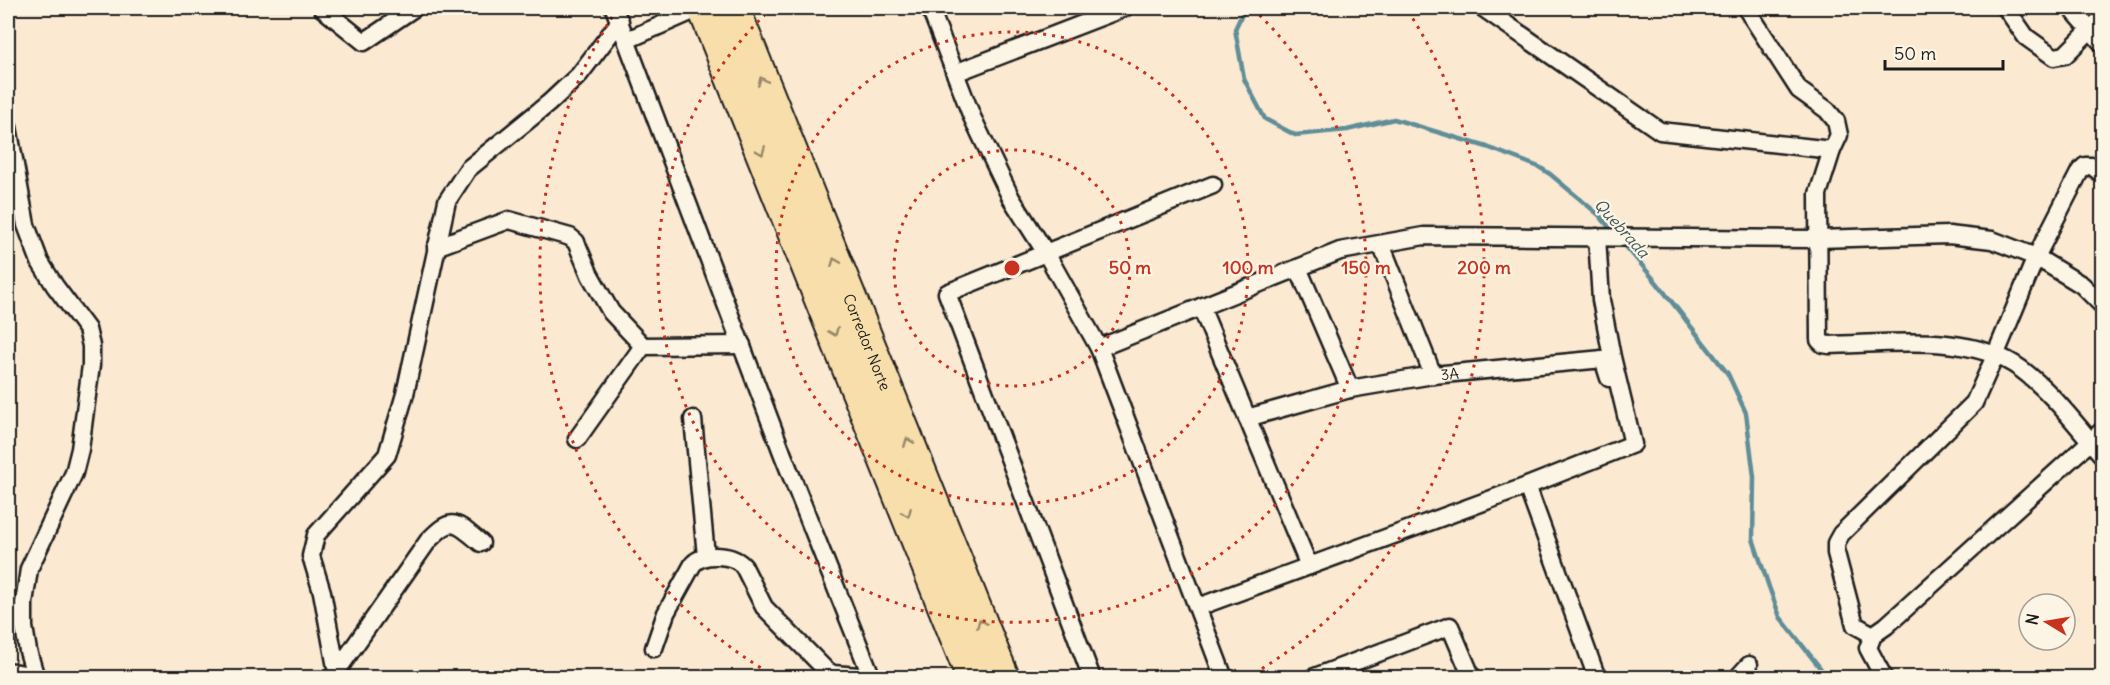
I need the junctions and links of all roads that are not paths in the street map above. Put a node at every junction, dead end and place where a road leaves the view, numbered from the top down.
1 (322, 8) edge
2 (414, 8) edge
3 (930, 8) edge
4 (1124, 8) edge
5 (1483, 8) edge
6 (1746, 8) edge
7 (2006, 8) edge
8 (2071, 8) edge
9 (716, 10) edge
10 (617, 14) edge
11 (2103, 18) edge
12 (2090, 31) junction
13 (627, 40) junction
14 (2103, 43) edge
15 (955, 73) junction
16 (8, 127) edge
17 (1832, 150) junction
18 (2103, 174) edge
19 (1213, 186) dead end
20 (1600, 237) junction
21 (1818, 239) junction
22 (1381, 244) junction
23 (436, 247) junction
24 (1046, 253) junction
25 (2036, 257) junction
26 (1298, 268) junction
27 (2103, 304) edge
28 (1201, 307) junction
29 (742, 345) junction
30 (643, 346) junction
31 (1099, 348) junction
32 (1995, 356) junction
33 (1433, 375) junction
34 (1350, 389) junction
35 (1624, 408) junction
36 (1247, 418) junction
37 (693, 419) dead end
38 (2096, 436) edge
39 (577, 439) dead end
40 (2103, 455) edge
41 (1527, 486) junction
42 (481, 543) dead end
43 (706, 556) junction
44 (1309, 566) junction
45 (1198, 608) junction
46 (1873, 635) junction
47 (654, 648) dead end
48 (8, 671) edge
49 (1345, 672) edge
50 (338, 674) edge
51 (35, 677) edge
52 (872, 677) edge
53 (974, 678) edge
54 (1003, 678) edge
55 (1092, 678) edge
56 (1224, 678) edge
57 (1312, 678) edge
58 (1472, 678) edge
59 (1597, 678) edge
60 (1884, 678) edge

1 - 2 street
3 - 15 street
4 - 15 street
5 - 17 street
6 - 17 street
7 - 12 street
8 - 12 street
9 - 13 street
9 -> 53 highway, Corredor Norte
54 -> 9 highway, Corredor Norte
10 - 13 street
10 - 23 street
11 - 12 street
12 - 14 street
13 - 29 street
15 - 24 street
16 - 51 street
17 - 21 street
18 - 25 street
19 - 24 street
20 - 21 street
20 - 22 street
20 - 35 street
21 - 25 street
21 - 32 street
22 - 26 street
22 - 33 street
23 - 30 street
23 - 50 street
24 - 31 street
24 - 55 street
25 - 27 street
25 - 32 street
26 - 28 street
26 - 34 street
28 - 31 street
28 - 36 street
29 - 30 street
29 - 52 street
30 - 39 street
31 - 45 street
32 - 38 street
32 - 46 street
33 - 34 street, 3A
33 - 35 street, 3A
34 - 36 street, 3A
35 - 41 street
36 - 44 street
37 - 43 street
38 - 40 street
38 - 46 street
41 - 44 street
41 - 59 street
42 - 50 street
43 - 47 street
43 - 52 street
44 - 45 street
45 - 56 street
46 - 60 street
48 - 51 street
49 - 57 street
49 - 58 street

